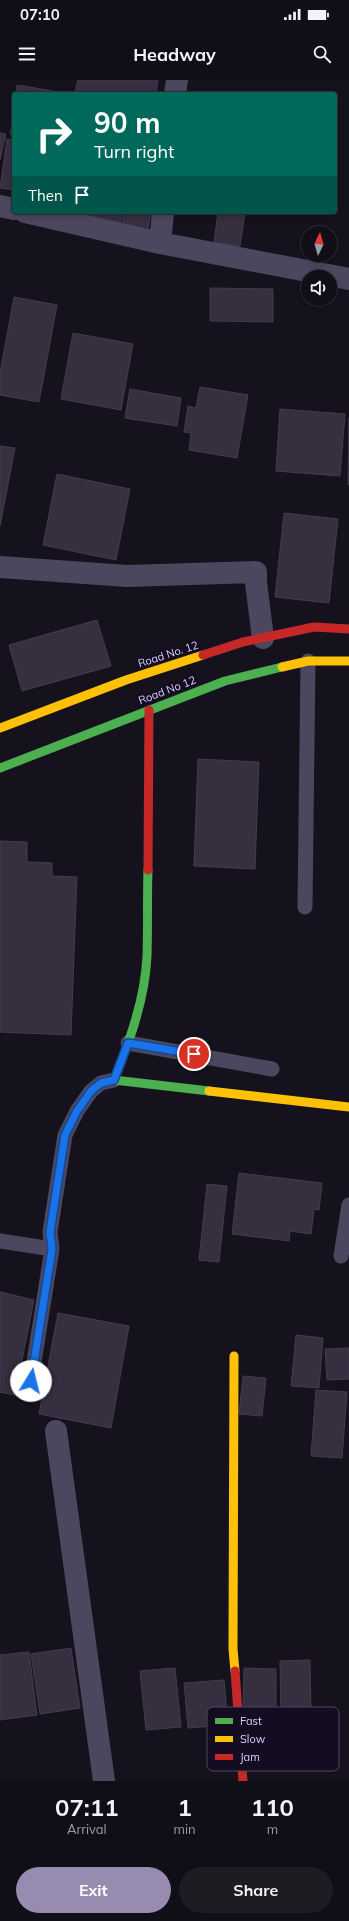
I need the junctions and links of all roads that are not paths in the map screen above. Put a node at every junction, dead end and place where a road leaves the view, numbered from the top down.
1 (177, 80) edge
2 (175, 92) edge
3 (0, 206) edge
4 (12, 209) edge
5 (34, 214) edge
6 (163, 214) edge
7 (160, 243) junction
8 (349, 279) edge
9 (0, 567) edge
10 (349, 629) edge
11 (264, 638) junction
12 (308, 661) junction
13 (349, 661) edge
14 (149, 710) junction
15 (0, 728) edge
16 (0, 768) edge
17 (305, 907) dead end
18 (128, 1043) junction
19 (272, 1069) dead end
20 (114, 1080) junction
21 (349, 1107) edge
22 (349, 1205) edge
23 (0, 1240) edge
24 (52, 1249) junction
25 (341, 1256) dead end
26 (234, 1356) dead end
27 (31, 1381) dead end
28 (56, 1432) dead end
29 (237, 1707) edge
30 (242, 1771) edge
31 (104, 1781) edge
32 (243, 1781) edge

1 - 2 street
3 - 4 street
5 - 7 street
6 - 7 street
7 - 8 street
9 - 11 street
10 - 11 street, Road No. 12
11 - 15 street, Road No. 12
12 - 13 street, Road No 12
12 - 14 street, Road No 12
12 - 17 lane
14 - 16 street, Road No 12
14 - 18 street
18 - 19 lane
18 - 20 street
20 - 21 street
20 - 24 lane
22 - 25 lane
23 - 24 lane
24 - 27 lane
26 - 29 street
28 - 31 street
30 - 32 street

